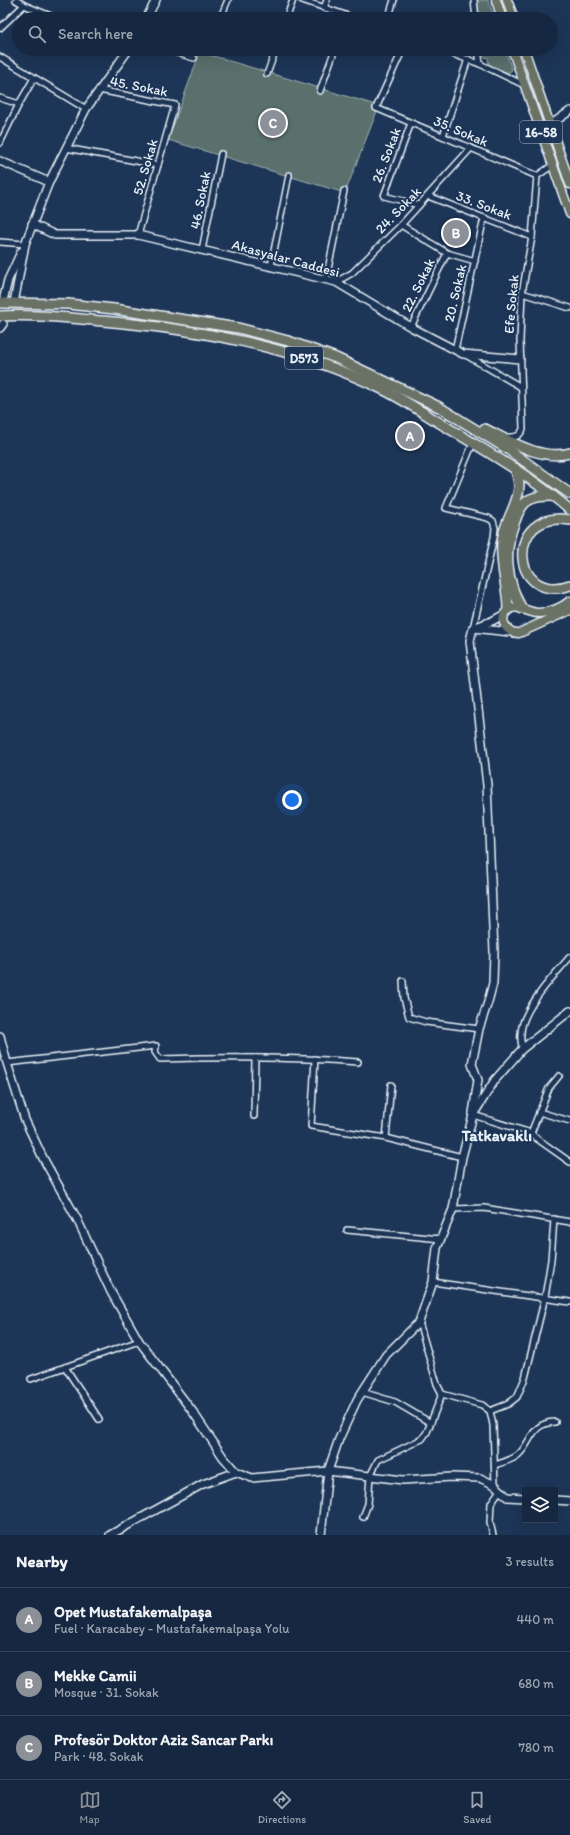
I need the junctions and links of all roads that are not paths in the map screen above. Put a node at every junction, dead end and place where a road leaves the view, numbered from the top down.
1 (156, 0) edge
2 (228, 0) edge
3 (293, 0) edge
4 (302, 0) edge
5 (327, 0) edge
6 (394, 0) edge
7 (474, 0) edge
8 (496, 0) edge
9 (507, 0) edge
10 (20, 2) edge
11 (324, 8) junction
12 (12, 12) edge
13 (12, 12) edge
14 (42, 12) edge
15 (150, 12) edge
16 (223, 12) edge
17 (289, 12) edge
18 (333, 12) edge
19 (390, 12) edge
20 (475, 12) edge
21 (500, 12) edge
22 (511, 12) edge
23 (0, 28) edge
24 (124, 56) edge
25 (187, 56) edge
26 (273, 56) edge
27 (332, 56) edge
28 (400, 56) edge
29 (457, 56) edge
30 (479, 56) edge
31 (514, 56) edge
32 (526, 56) edge
33 (0, 57) edge
34 (194, 58) dead end
35 (468, 60) junction
36 (480, 64) junction
37 (267, 74) dead end
38 (34, 78) junction
39 (524, 85) junction
40 (99, 90) junction
41 (320, 91) dead end
42 (0, 98) edge
43 (19, 104) junction
44 (175, 105) joint
45 (86, 109) junction
46 (570, 111) edge
47 (411, 123) junction
48 (550, 125) junction
49 (539, 128) junction
50 (443, 136) junction
51 (0, 143) edge
52 (66, 148) junction
53 (471, 148) junction
54 (221, 154) dead end
55 (0, 161) edge
56 (158, 165) junction
57 (553, 165) junction
58 (289, 175) dead end
59 (537, 176) junction
60 (49, 182) junction
61 (570, 184) edge
62 (344, 191) dead end
63 (428, 196) junction
64 (419, 205) junction
65 (570, 214) edge
66 (484, 218) junction
67 (32, 224) junction
68 (401, 225) junction
69 (138, 235) junction
70 (532, 237) junction
71 (0, 242) edge
72 (25, 244) junction
73 (202, 250) junction
74 (447, 253) junction
75 (475, 261) junction
76 (271, 266) junction
77 (326, 279) junction
78 (336, 282) junction
79 (522, 293) junction
80 (2, 300) edge
81 (14, 303) junction
82 (570, 308) edge
83 (1, 322) edge
84 (411, 327) junction
85 (455, 350) junction
86 (463, 354) junction
87 (520, 359) junction
88 (521, 387) junction
89 (439, 407) junction
90 (503, 437) junction
91 (473, 443) junction
92 (570, 453) edge
93 (515, 468) junction
94 (570, 494) edge
95 (552, 496) junction
96 (570, 510) edge
97 (570, 520) edge
98 (570, 585) edge
99 (570, 601) edge
100 (522, 609) junction
101 (570, 610) edge
102 (507, 612) junction
103 (473, 628) junction
104 (526, 629) junction
105 (510, 632) junction
106 (570, 956) edge
107 (403, 981) dead end
108 (570, 1011) edge
109 (479, 1029) junction
110 (0, 1036) edge
111 (522, 1049) junction
112 (255, 1058) junction
113 (315, 1059) junction
114 (358, 1062) dead end
115 (7, 1063) junction
116 (559, 1076) dead end
117 (391, 1084) dead end
118 (539, 1112) junction
119 (473, 1115) junction
120 (254, 1116) dead end
121 (570, 1121) edge
122 (531, 1133) junction
123 (386, 1138) junction
124 (462, 1157) junction
125 (570, 1162) edge
126 (452, 1209) junction
127 (554, 1219) junction
128 (570, 1222) edge
129 (347, 1230) dead end
130 (441, 1239) junction
131 (433, 1282) junction
132 (545, 1298) junction
133 (570, 1302) edge
134 (419, 1322) junction
135 (139, 1341) junction
136 (65, 1367) junction
137 (31, 1379) dead end
138 (362, 1392) junction
139 (442, 1394) junction
140 (490, 1411) junction
141 (99, 1419) dead end
142 (556, 1422) dead end
143 (431, 1423) junction
144 (495, 1465) junction
145 (328, 1471) junction
146 (236, 1472) junction
147 (370, 1476) junction
148 (498, 1487) junction
149 (522, 1498) edge
150 (558, 1500) edge
151 (570, 1501) edge
152 (363, 1517) dead end
153 (110, 1535) edge
154 (321, 1535) edge
155 (493, 1535) edge

1 - 15 street
2 - 16 street
3 - 17 street
4 - 11 street
5 - 11 street
6 - 19 street
7 - 20 street
8 - 21 main road
9 - 22 main road
10 - 12 street
10 - 14 street
11 - 18 street
13 - 23 street
24 - 40 street
25 - 34 street
26 - 37 street
27 - 41 street
28 - 47 street, 35. Sokak
29 - 35 street
30 - 36 street
31 - 39 main road, 16-58
32 - 48 main road, 16-58
33 - 38 street
35 - 36 street
35 - 50 street
36 - 39 street
38 - 43 street
38 - 45 street
39 - 49 main road, 16-58
40 - 44 street, 45. Sokak
40 - 45 street
42 - 43 street
43 - 51 street
44 - 56 street, 52. Sokak
45 - 52 street
46 - 48 street
47 - 50 street, 35. Sokak
47 - 64 street, 26. Sokak
48 - 49 street
48 - 61 main road, 16-58
49 - 57 main road, 16-58
50 - 53 street, 35. Sokak
52 - 56 street
52 - 60 street
53 - 59 street, 35. Sokak
53 - 63 street, 24. Sokak
54 - 73 street, 46. Sokak
55 - 60 street
56 - 69 street, 52. Sokak
57 - 59 street
57 - 65 main road, 16-58
58 - 76 street
59 - 70 street, Efe Sokak
60 - 67 street
62 - 77 street
63 - 64 street, 24. Sokak
63 - 66 street, 33. Sokak
64 - 68 street, 24. Sokak
66 - 70 street, 33. Sokak
66 - 75 street, 20. Sokak
67 - 69 street, Akasyalar Caddesi
67 - 72 street
68 - 74 street
68 - 78 street, 24. Sokak
69 - 73 street, Akasyalar Caddesi
70 - 79 street, Efe Sokak
71 - 72 street
72 - 80 street
72 - 81 street
73 - 76 street, Akasyalar Caddesi
74 - 75 street
74 - 84 street, 22. Sokak
75 - 85 street, 20. Sokak
76 - 77 street, Akasyalar Caddesi
77 - 78 street, Akasyalar Caddesi
78 - 84 street, Akasyalar Caddesi
79 - 82 street
79 - 87 street, Efe Sokak
80 - 81 highway, D573
81 - 89 highway, D573
83 - 91 highway, D573
84 - 85 street, Akasyalar Caddesi
85 - 86 street, Akasyalar Caddesi
86 - 87 street, Akasyalar Caddesi
86 - 88 street
87 - 88 street, Efe Sokak
88 - 90 street, Efe Sokak
89 - 90 highway
89 - 94 highway, D573
90 - 92 highway
91 - 93 highway, D573
91 - 103 street
93 - 95 highway, D573
93 - 102 highway
95 - 96 highway, D573
95 - 100 highway
97 - 98 highway
99 - 100 main road
100 - 102 main road
100 - 104 main road
101 - 104 main road
102 - 103 street
102 - 105 main road
103 - 105 street
103 - 109 street
104 - 105 main road
106 - 111 street
107 - 109 street
108 - 111 street
109 - 119 street
110 - 115 street
111 - 119 street
112 - 113 street
112 - 115 street
112 - 120 street
113 - 114 street
113 - 123 street
115 - 135 street
116 - 118 street
117 - 123 street
118 - 121 street
118 - 122 street
119 - 122 street
119 - 124 street
122 - 125 street
123 - 124 street
124 - 126 street
126 - 127 street
126 - 130 street
127 - 128 street
127 - 132 street
129 - 130 street
130 - 131 street
131 - 132 street
131 - 134 street
132 - 133 street
132 - 140 street
134 - 138 street
134 - 139 street
135 - 136 street
135 - 146 street
136 - 137 street
136 - 141 street
138 - 143 street
138 - 145 street
139 - 140 street
139 - 143 street
140 - 144 street
142 - 144 street
143 - 147 street
144 - 148 street
145 - 146 street
145 - 147 street
145 - 154 street
146 - 153 street
147 - 148 street
147 - 152 street
148 - 149 street
148 - 155 street
150 - 151 street

